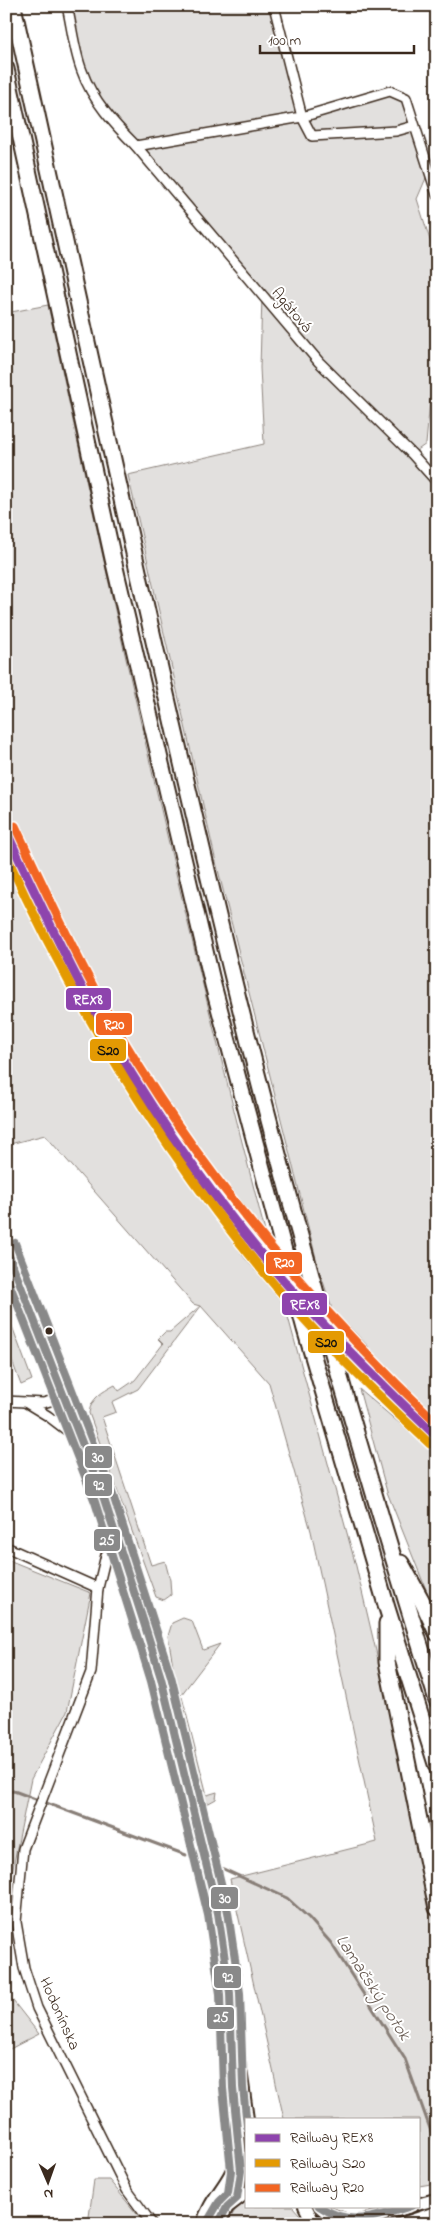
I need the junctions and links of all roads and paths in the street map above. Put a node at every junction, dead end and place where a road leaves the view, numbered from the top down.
1 (13, 6) edge
2 (67, 6) edge
3 (274, 6) edge
4 (6, 69) edge
5 (302, 117) junction
6 (414, 126) junction
7 (136, 146) junction
8 (437, 195) edge
9 (437, 482) edge
10 (6, 1247) edge
11 (65, 1397) junction
12 (6, 1401) edge
13 (25, 1402) junction
14 (82, 1442) junction
15 (385, 1536) junction
16 (119, 1545) junction
17 (6, 1547) edge
18 (98, 1588) junction
19 (387, 1608) junction
20 (437, 1633) edge
21 (437, 1700) edge
22 (437, 1767) edge
23 (437, 1908) edge
24 (230, 1993) junction
25 (247, 2118) edge
26 (239, 2151) junction
27 (242, 2195) edge
28 (437, 2198) edge
29 (420, 2204) edge
30 (306, 2208) edge
31 (321, 2208) edge
32 (404, 2208) edge
33 (437, 2212) edge
34 (315, 2223) edge
35 (348, 2223) edge
36 (152, 2224) edge
37 (203, 2224) edge
38 (218, 2224) edge
39 (401, 2224) edge

1 - 15 highway
2 - 7 street, Agátová
3 - 5 street
4 - 19 highway
5 - 6 street
5 - 6 street
5 - 7 street
6 - 8 street
7 - 9 street, Agátová
10 - 11 main road
11 - 13 street
11 - 14 main road
12 - 13 street
13 - 14 street
14 - 16 main road
15 - 20 highway
15 - 21 highway
16 - 18 street, Hodonínska
16 - 24 main road
17 - 18 street
18 - 36 street, Hodonínska
19 - 22 highway
19 - 23 highway
24 - 25 main road
24 - 26 main road
26 - 27 main road
26 - 37 main road
27 - 38 main road
28 - 29 main road
30 - 34 main road
31 - 35 main road
32 - 35 main road
33 - 39 main road

